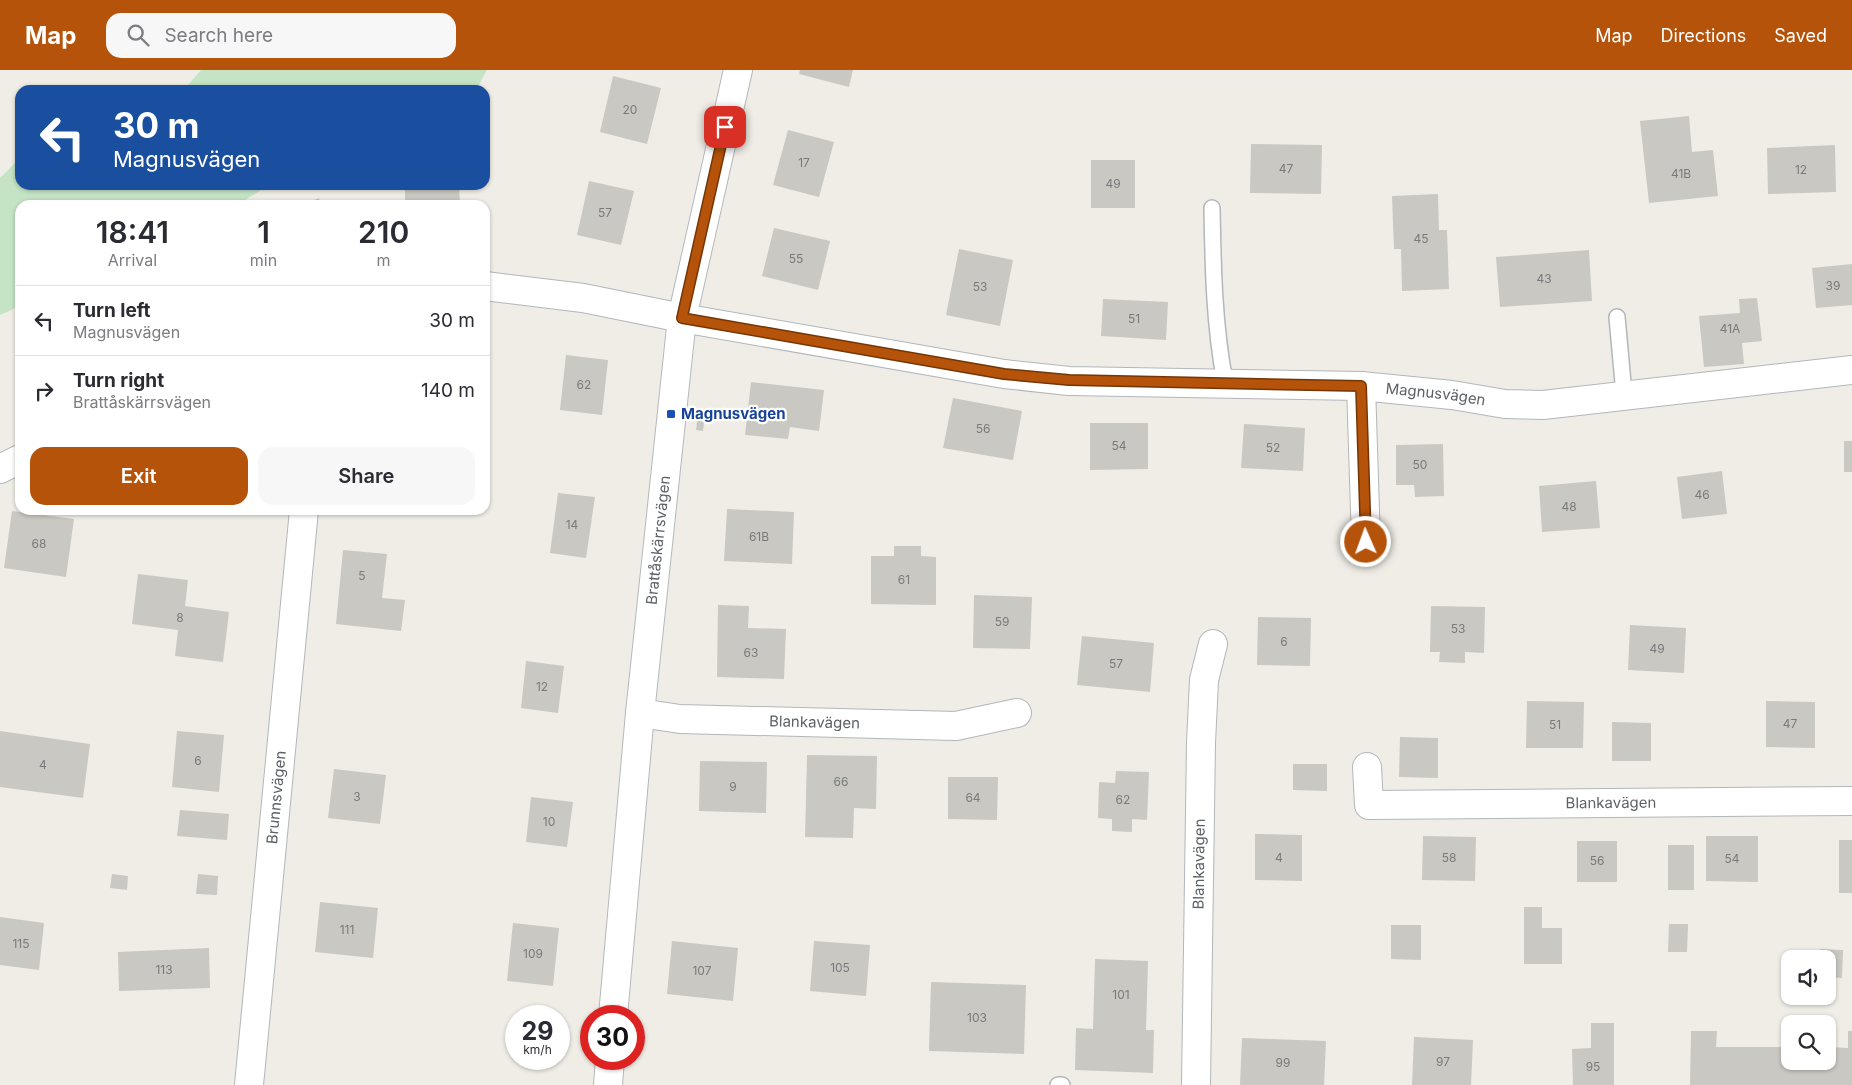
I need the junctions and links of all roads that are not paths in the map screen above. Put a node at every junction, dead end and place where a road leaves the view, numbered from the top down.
1 (738, 70) edge
2 (1212, 208) dead end
3 (490, 287) edge
4 (1617, 317) dead end
5 (682, 318) junction
6 (1852, 370) edge
7 (1225, 382) junction
8 (1361, 386) junction
9 (1624, 394) junction
10 (15, 462) edge
11 (0, 469) edge
12 (304, 515) edge
13 (1366, 542) dead end
14 (1213, 644) dead end
15 (640, 713) junction
16 (1018, 713) dead end
17 (1367, 767) dead end
18 (1852, 802) edge
19 (615, 1005) edge
20 (609, 1070) edge
21 (249, 1085) edge
22 (608, 1085) edge
23 (1196, 1085) edge

1 - 5 street, Brattåskärrsvägen
2 - 7 lane
3 - 5 street, Magnusvägen
4 - 9 lane
5 - 7 street, Magnusvägen
5 - 15 street, Brattåskärrsvägen
6 - 9 street, Magnusvägen
7 - 8 street, Magnusvägen
8 - 9 street, Magnusvägen
8 - 13 street
10 - 11 street
12 - 21 street, Brunnsvägen
14 - 23 street, Blankavägen
15 - 16 street, Blankavägen
15 - 19 street, Brattåskärrsvägen
17 - 18 street, Blankavägen
20 - 22 street

